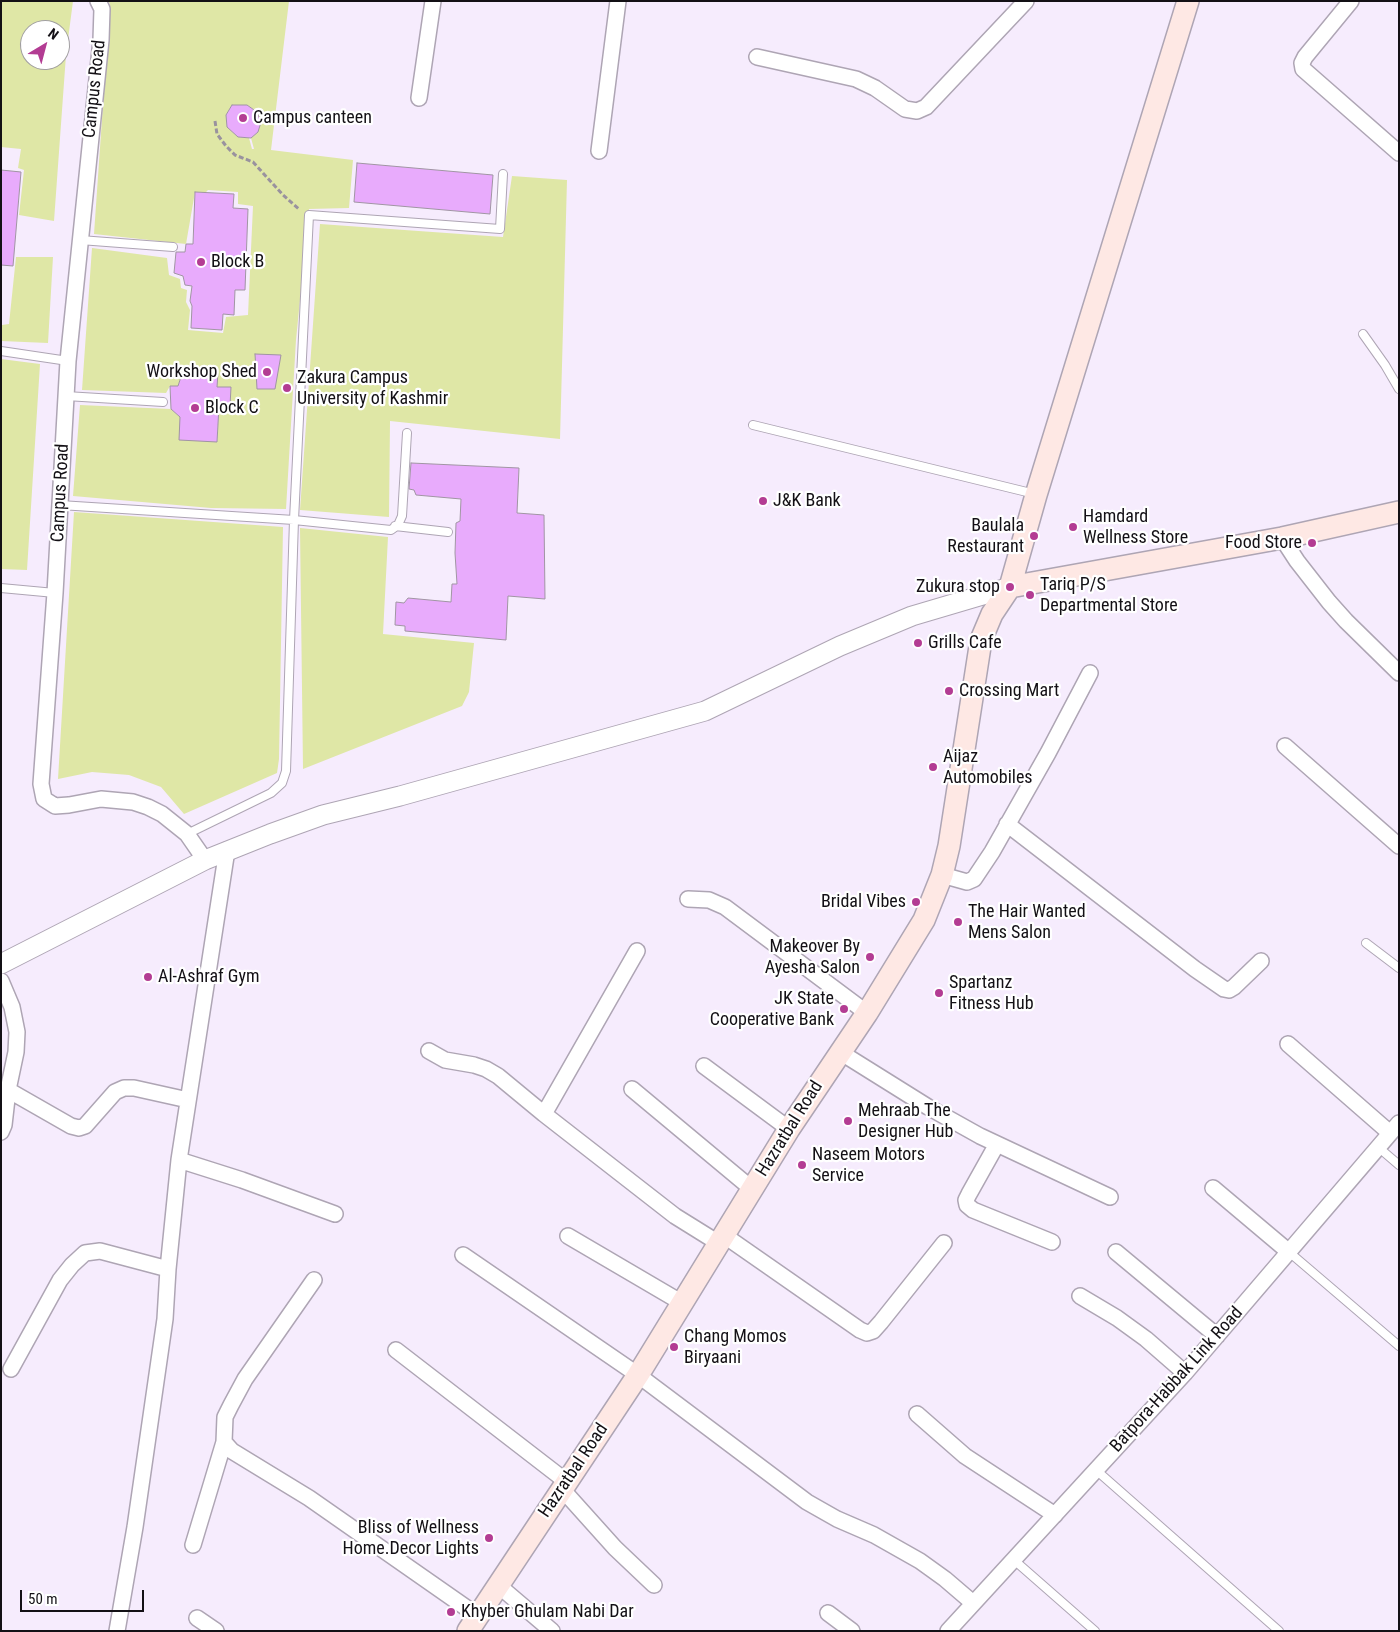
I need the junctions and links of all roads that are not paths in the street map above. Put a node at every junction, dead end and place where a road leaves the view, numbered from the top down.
1 (98, 1) edge
2 (433, 1) edge
3 (618, 1) edge
4 (1188, 1) edge
5 (1351, 1) edge
6 (1022, 2) edge
7 (757, 57) dead end
8 (419, 98) dead end
9 (599, 152) dead end
10 (1399, 153) edge
11 (503, 174) dead end
12 (80, 240) junction
13 (173, 247) dead end
14 (1363, 334) dead end
15 (1, 351) edge
16 (68, 361) junction
17 (1399, 389) edge
18 (66, 396) junction
19 (163, 402) dead end
20 (753, 425) dead end
21 (407, 432) dead end
22 (1036, 495) junction
23 (60, 505) junction
24 (1399, 512) edge
25 (294, 520) junction
26 (395, 526) junction
27 (448, 532) dead end
28 (1282, 538) junction
29 (1010, 587) junction
30 (1, 588) edge
31 (55, 593) junction
32 (1090, 672) dead end
33 (1399, 673) edge
34 (1285, 746) dead end
35 (1007, 824) junction
36 (187, 834) junction
37 (1399, 846) edge
38 (228, 850) junction
39 (205, 860) junction
40 (942, 875) junction
41 (688, 899) dead end
42 (1366, 943) dead end
43 (637, 951) dead end
44 (1261, 961) dead end
45 (1, 964) edge
46 (1399, 968) edge
47 (1, 981) edge
48 (867, 1013) junction
49 (1288, 1044) dead end
50 (429, 1051) dead end
51 (840, 1052) junction
52 (704, 1066) dead end
53 (632, 1088) dead end
54 (8, 1090) junction
55 (188, 1100) junction
56 (544, 1114) junction
57 (1394, 1128) edge
58 (789, 1129) junction
59 (1, 1132) edge
60 (997, 1144) junction
61 (1378, 1147) junction
62 (178, 1160) junction
63 (1399, 1165) edge
64 (1213, 1188) dead end
65 (752, 1190) junction
66 (1110, 1197) dead end
67 (335, 1214) dead end
68 (568, 1236) dead end
69 (722, 1240) junction
70 (1052, 1242) dead end
71 (944, 1243) dead end
72 (1116, 1252) dead end
73 (1289, 1252) junction
74 (463, 1255) dead end
75 (168, 1269) junction
76 (314, 1280) dead end
77 (1080, 1296) dead end
78 (684, 1304) junction
79 (1217, 1336) junction
80 (1399, 1346) edge
81 (396, 1350) dead end
82 (11, 1369) dead end
83 (1185, 1373) junction
84 (638, 1375) junction
85 (916, 1414) dead end
86 (224, 1442) junction
87 (1096, 1470) junction
88 (564, 1485) junction
89 (1055, 1515) junction
90 (193, 1545) dead end
91 (1014, 1560) junction
92 (498, 1585) junction
93 (654, 1585) dead end
94 (973, 1604) junction
95 (828, 1613) dead end
96 (197, 1618) dead end
97 (473, 1624) edge
98 (117, 1631) edge
99 (216, 1631) edge
100 (552, 1631) edge
101 (852, 1631) edge
102 (948, 1631) edge
103 (1095, 1631) edge
104 (1279, 1631) edge

1 - 12 street, Campus Road
2 - 8 street
3 - 9 street
4 - 22 main road, Hazratbal Road
5 - 10 street
6 - 7 street
11 - 25 lane
12 - 13 lane
12 - 16 street, Campus Road
14 - 17 lane
15 - 16 lane
16 - 18 street, Campus Road
18 - 19 lane
18 - 23 street, Campus Road
20 - 22 lane
21 - 26 lane
22 - 29 main road, Hazratbal Road
23 - 25 lane
23 - 31 street, Campus Road
24 - 28 main road
25 - 26 lane
25 - 36 lane
26 - 27 lane
28 - 29 main road
28 - 33 street
29 - 38 street
29 - 40 main road, Hazratbal Road
30 - 31 lane
31 - 36 street, Campus Road
32 - 35 street
34 - 37 street
35 - 40 street
35 - 44 street
36 - 39 street, Campus Road
38 - 39 street
38 - 55 street
39 - 45 street
40 - 48 main road, Hazratbal Road
41 - 48 street
42 - 46 lane
43 - 56 street
47 - 54 street
48 - 51 main road, Hazratbal Road
49 - 57 street
50 - 56 street
51 - 58 main road, Hazratbal Road
51 - 60 street
52 - 58 street
53 - 65 street
54 - 55 street
54 - 59 street
55 - 62 street
56 - 69 street
57 - 61 street, Batpora-Habbak Link Road
58 - 65 main road, Hazratbal Road
60 - 66 street
60 - 70 street
61 - 63 lane
61 - 73 street, Batpora-Habbak Link Road
62 - 67 street
62 - 75 street
64 - 73 street
65 - 69 main road, Hazratbal Road
68 - 78 street
69 - 71 street
69 - 78 main road, Hazratbal Road
72 - 79 street
73 - 79 street, Batpora-Habbak Link Road
73 - 80 lane
74 - 84 street
75 - 82 street
75 - 98 street
76 - 86 street
77 - 83 street
78 - 84 main road, Hazratbal Road
79 - 83 street, Batpora-Habbak Link Road
81 - 88 street
83 - 87 street, Batpora-Habbak Link Road
84 - 88 main road, Hazratbal Road
84 - 94 street
85 - 89 street
86 - 90 street
86 - 97 street
87 - 89 street, Batpora-Habbak Link Road
87 - 104 lane
88 - 92 main road, Hazratbal Road
88 - 93 street
89 - 91 street, Batpora-Habbak Link Road
91 - 94 street, Batpora-Habbak Link Road
91 - 103 lane
92 - 97 main road, Hazratbal Road
92 - 100 street
94 - 102 street, Batpora-Habbak Link Road
95 - 101 street
96 - 99 street

